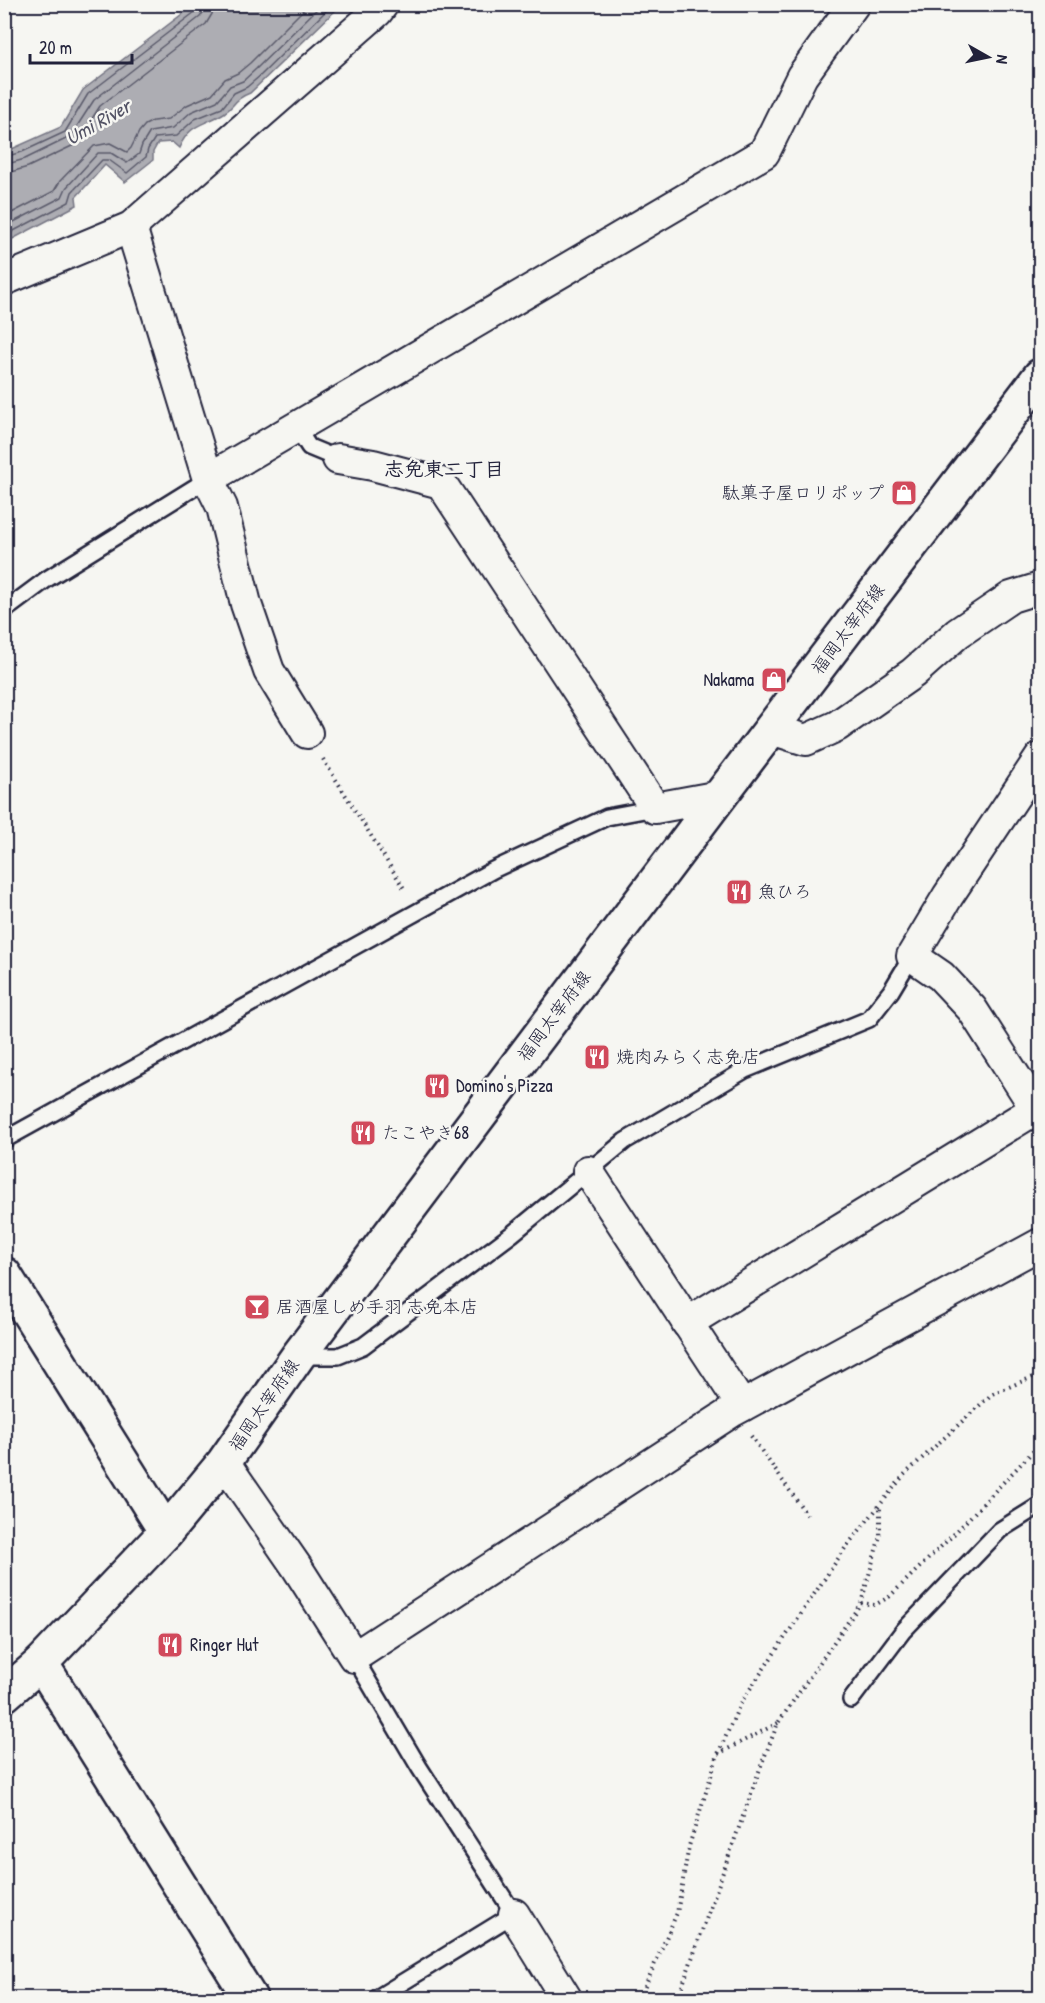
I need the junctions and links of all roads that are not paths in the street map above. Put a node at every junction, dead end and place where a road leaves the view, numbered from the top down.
1 (383, 4) edge
2 (854, 4) edge
3 (131, 227) junction
4 (4, 280) edge
5 (1041, 376) edge
6 (296, 427) junction
7 (338, 459) joint
8 (208, 479) junction
9 (1041, 588) edge
10 (4, 611) edge
11 (771, 729) junction
12 (307, 733) road end
13 (1041, 758) edge
14 (720, 796) junction
15 (656, 808) junction
16 (912, 956) junction
17 (1038, 1112) edge
18 (4, 1140) edge
19 (588, 1171) junction
20 (1041, 1244) edge
21 (4, 1274) edge
22 (687, 1323) junction
23 (298, 1356) junction
24 (738, 1408) junction
25 (224, 1462) junction
26 (1041, 1505) edge
27 (166, 1533) junction
28 (354, 1657) junction
29 (41, 1663) junction
30 (4, 1695) edge
31 (851, 1700) dead end
32 (514, 1914) junction
33 (250, 1998) edge
34 (377, 1998) edge
35 (566, 1998) edge

1 - 3 street
2 - 6 street
3 - 4 street
3 - 8 street
5 - 11 main road, 福岡太宰府線
6 - 7 lane
6 - 8 street
7 - 15 street
8 - 10 lane
8 - 12 street
9 - 11 street
11 - 14 main road, 福岡太宰府線
13 - 16 street
14 - 15 street
14 - 23 main road, 福岡太宰府線
15 - 18 lane
16 - 17 street
16 - 19 lane
17 - 22 street
19 - 22 street
19 - 23 lane
20 - 24 street
21 - 27 main road
22 - 24 street
23 - 25 main road, 福岡太宰府線
24 - 28 street
25 - 27 main road, 福岡太宰府線
25 - 28 street
26 - 31 lane
27 - 29 main road, 福岡太宰府線
28 - 32 lane
29 - 30 main road, 福岡太宰府線
29 - 33 main road
32 - 34 lane
32 - 35 street

